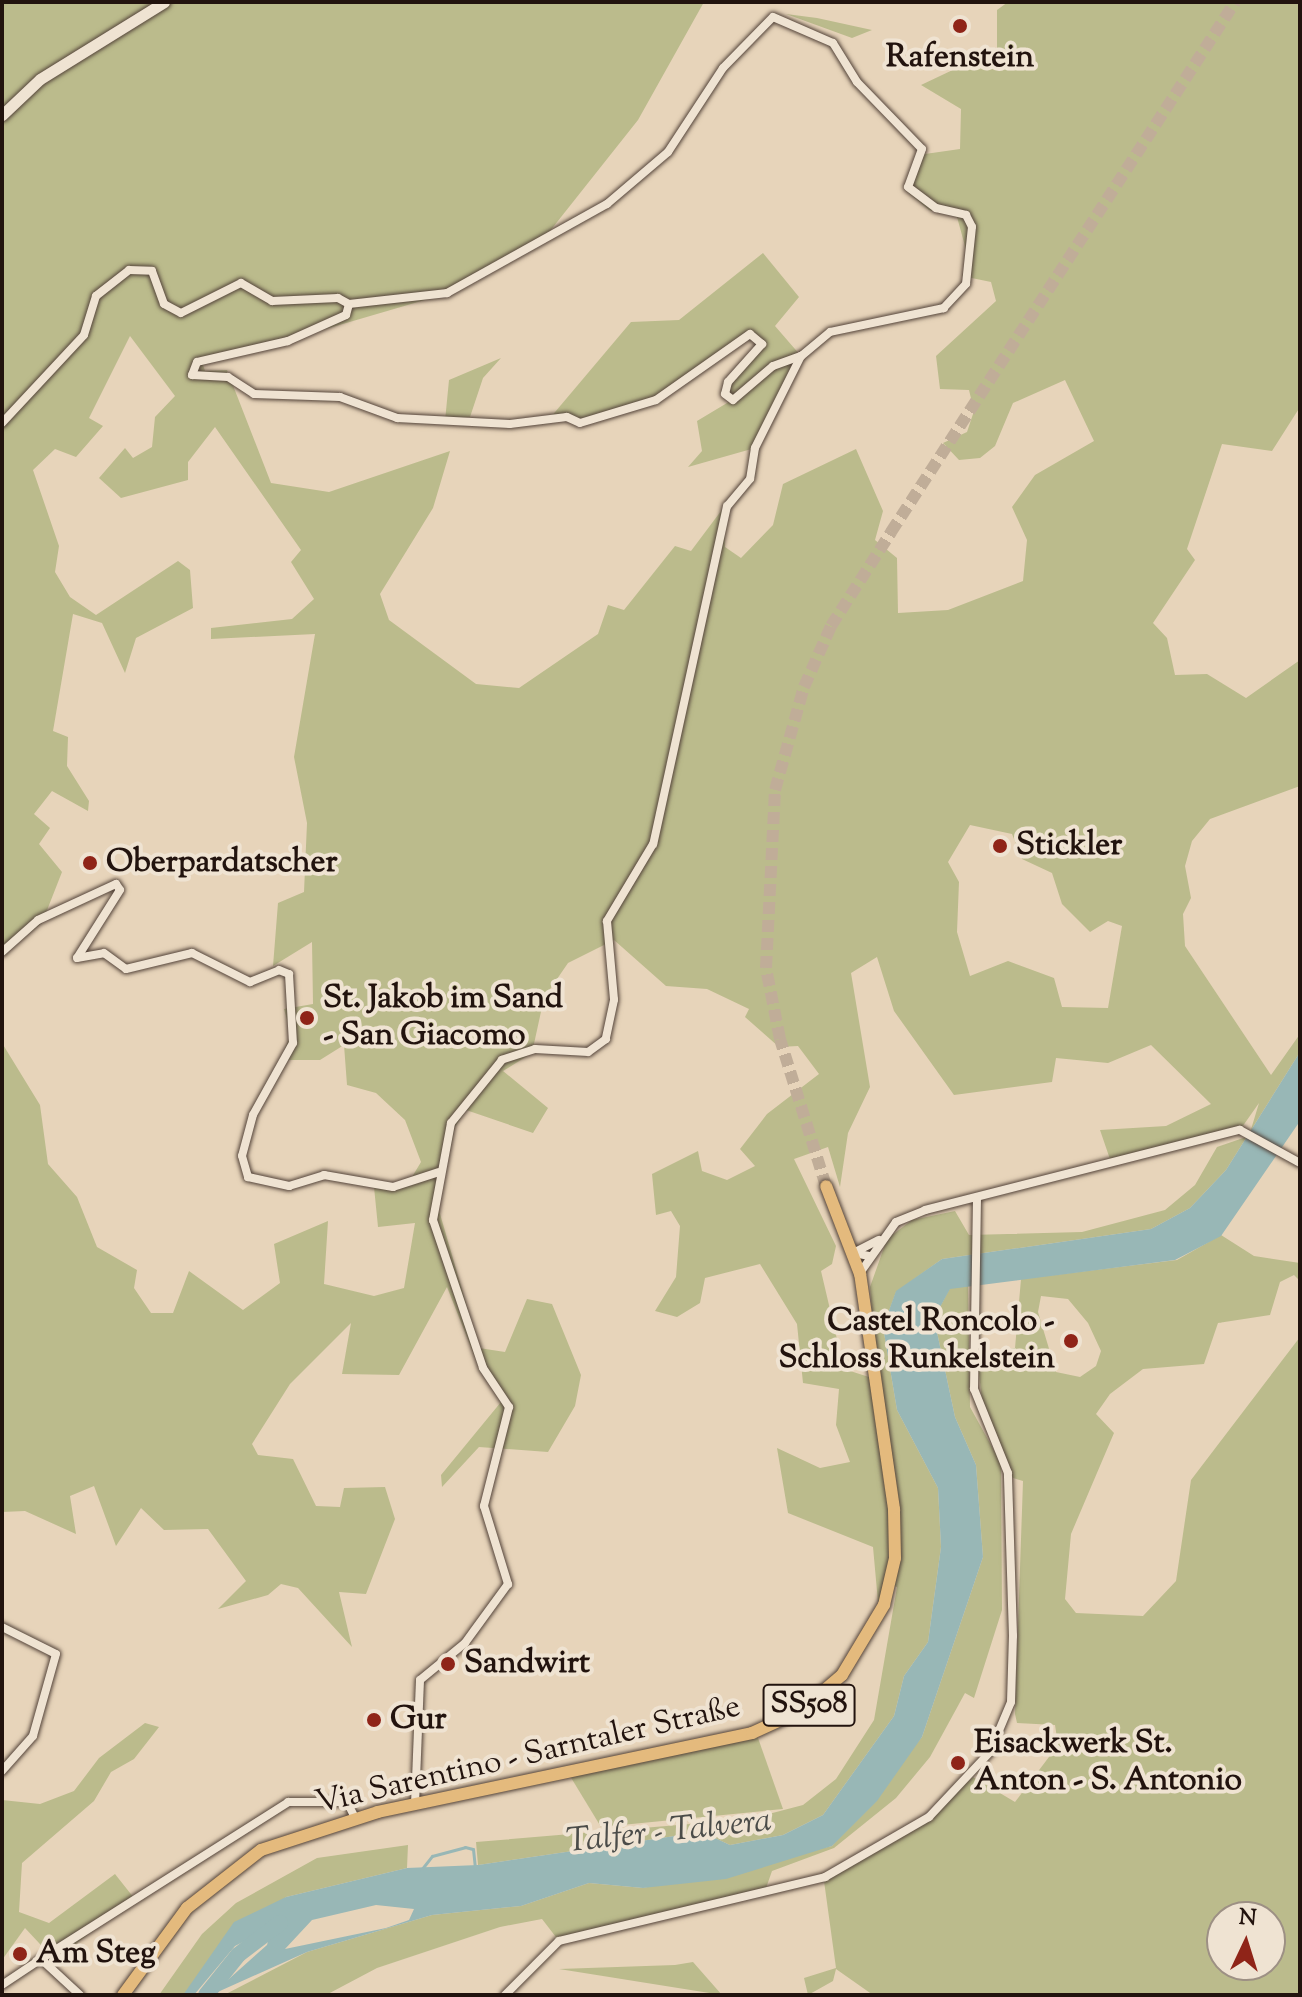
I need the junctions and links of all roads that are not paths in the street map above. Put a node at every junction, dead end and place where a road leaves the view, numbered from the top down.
1 (164, 2) edge
2 (2, 115) edge
3 (349, 304) junction
4 (801, 356) junction
5 (2, 423) edge
6 (2, 952) edge
7 (1300, 1163) edge
8 (439, 1172) junction
9 (826, 1186) tunnel mouth
10 (977, 1199) junction
11 (879, 1240) junction
12 (856, 1249) junction
13 (869, 1256) junction
14 (860, 1274) junction
15 (2, 1627) edge
16 (2, 1771) edge
17 (415, 1805) junction
18 (355, 1818) junction
19 (41, 1959) junction
20 (2, 1985) edge
21 (80, 1995) edge
22 (123, 1995) edge
23 (505, 1995) edge

1 - 2 main road
3 - 4 street
3 - 4 street
3 - 5 street
4 - 8 street
6 - 8 street
7 - 10 street
8 - 17 street
9 - 12 main road, SS508
10 - 11 street
10 - 23 street
11 - 12 street
11 - 13 street
12 - 13 street
12 - 14 main road, Via Sarentino - Sarntaler Straße / SS508
13 - 14 street
14 - 17 main road, Via Sarentino - Sarntaler Straße / SS508
15 - 16 street
17 - 18 main road, Via Sarentino - Sarntaler Straße
18 - 19 street
18 - 22 main road, Via Sarentino - Sarntaler Straße
19 - 20 street
19 - 21 street

